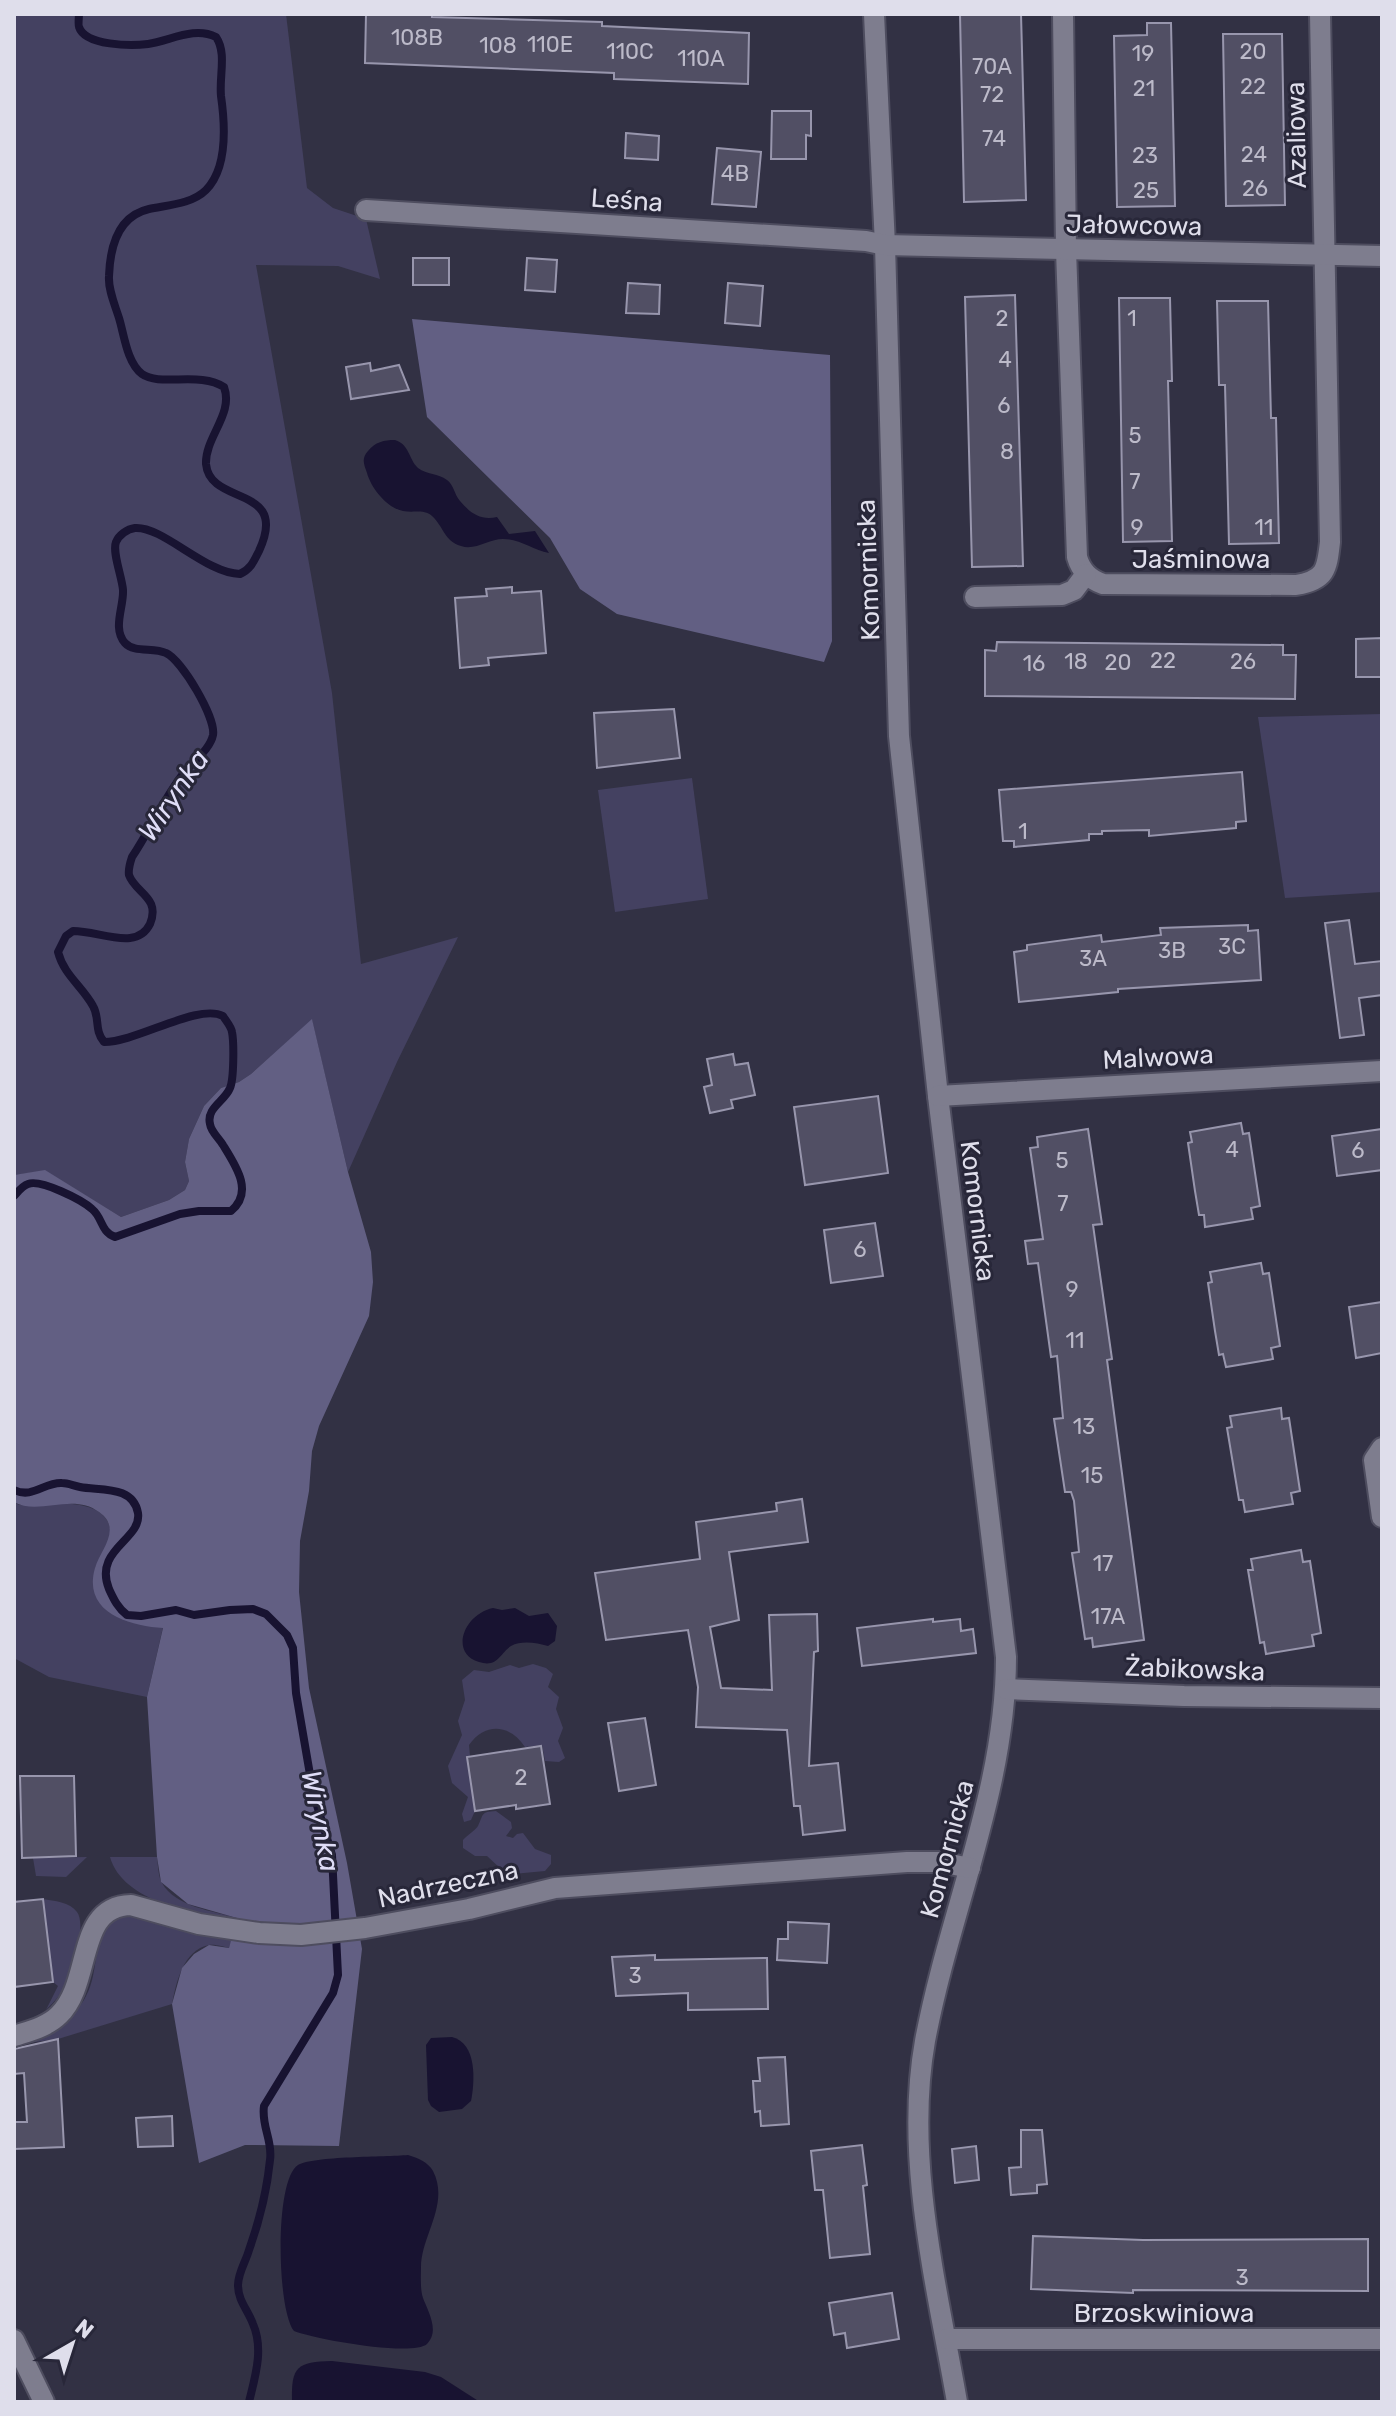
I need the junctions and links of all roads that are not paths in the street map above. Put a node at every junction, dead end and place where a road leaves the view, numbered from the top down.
1 (874, 14) edge
2 (1063, 14) edge
3 (1320, 14) edge
4 (366, 210) dead end
5 (885, 245) junction
6 (1066, 250) junction
7 (1325, 255) junction
8 (1382, 256) edge
9 (1086, 574) junction
10 (975, 597) dead end
11 (1382, 1071) edge
12 (938, 1096) junction
13 (1382, 1448) edge
14 (1382, 1517) edge
15 (1006, 1689) junction
16 (1382, 1698) edge
17 (970, 1868) junction
18 (14, 2036) edge
19 (946, 2339) junction
20 (1382, 2339) edge
21 (14, 2340) edge
22 (44, 2402) edge
23 (957, 2402) edge

1 - 5 street, Komornicka
2 - 6 street
3 - 7 street, Azaliowa
4 - 5 street, Leśna
5 - 6 street, Jałowcowa
5 - 12 street, Komornicka
6 - 7 street, Jałowcowa
6 - 9 street
7 - 8 street, Jałowcowa
7 - 9 street, Jaśminowa
9 - 10 street
11 - 12 street, Malwowa
12 - 15 street, Komornicka
13 - 14 street
15 - 16 street, Żabikowska
15 - 17 street, Komornicka
17 - 18 street, Nadrzeczna
17 - 19 street, Komornicka
19 - 20 street, Brzoskwiniowa
19 - 23 street, Komornicka
21 - 22 street

